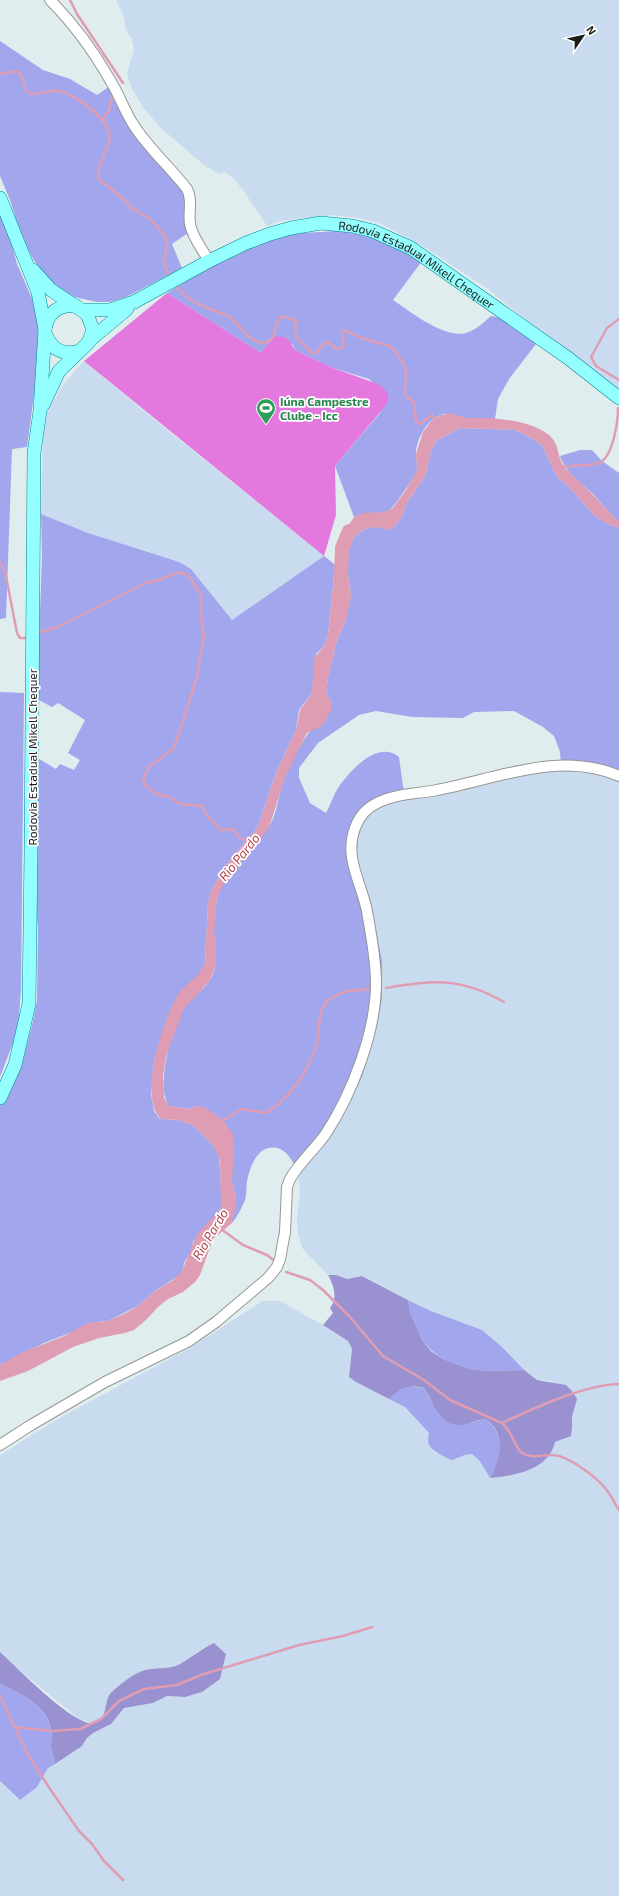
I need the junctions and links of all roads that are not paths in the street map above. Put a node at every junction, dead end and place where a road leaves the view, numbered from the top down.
1 (50, 0) edge
2 (0, 198) edge
3 (25, 259) junction
4 (209, 262) junction
5 (134, 302) junction
6 (79, 308) junction
7 (46, 332) junction
8 (90, 340) junction
9 (80, 350) junction
10 (619, 398) edge
11 (40, 411) junction
12 (619, 776) edge
13 (0, 1098) edge
14 (0, 1445) edge

1 - 4 street
2 - 3 main road
3 - 6 main road
3 - 7 main road
4 - 5 main road, Rodovia Estadual Mikell Chequer
4 - 10 main road, Rodovia Estadual Mikell Chequer
5 - 6 main road
5 - 8 main road
6 - 7 main road
6 - 8 main road
7 - 9 main road
7 - 11 main road
8 - 9 main road
9 - 11 main road
11 - 13 main road, Rodovia Estadual Mikell Chequer
12 - 14 street

